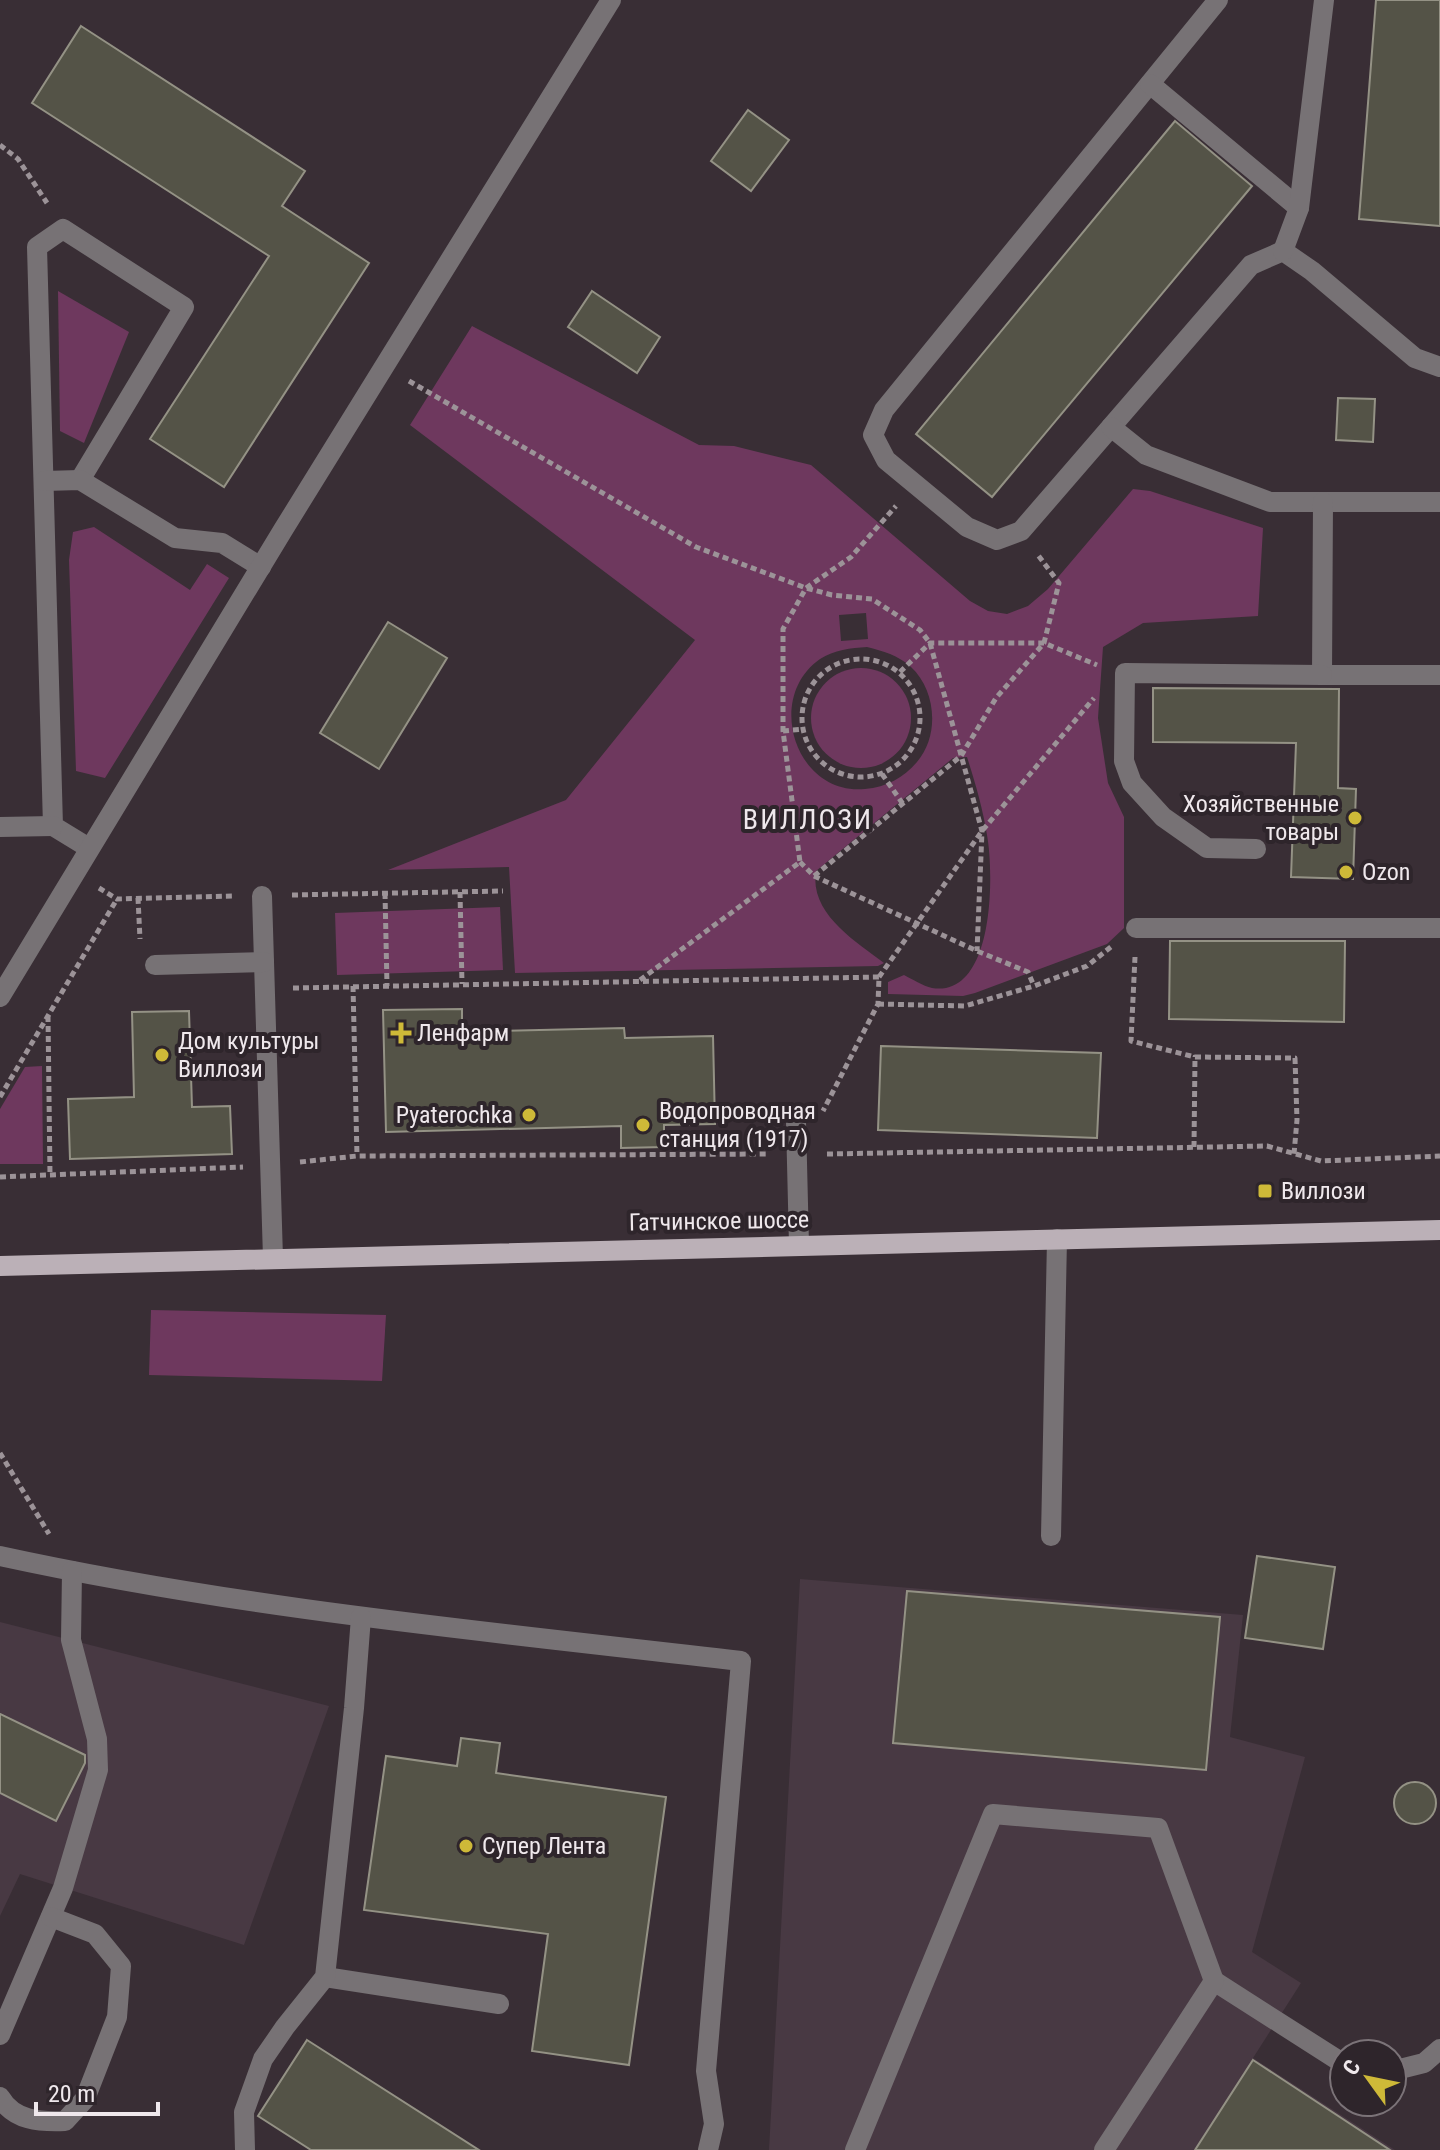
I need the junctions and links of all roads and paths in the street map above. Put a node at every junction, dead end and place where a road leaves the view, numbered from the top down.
1 (611, 0) edge
2 (1218, 0) edge
3 (1324, 0) edge
4 (1150, 84) junction
5 (0, 145) edge
6 (1299, 208) junction
7 (63, 229) junction
8 (1283, 251) junction
9 (384, 367) junction
10 (1440, 367) edge
11 (1111, 427) junction
12 (80, 480) junction
13 (44, 481) junction
14 (915, 484) junction
15 (1323, 502) junction
16 (1440, 502) edge
17 (1021, 531) junction
18 (261, 567) junction
19 (806, 588) junction
20 (930, 643) junction
21 (1044, 643) junction
22 (900, 672) junction
23 (1120, 673) junction
24 (1322, 675) junction
25 (1440, 675) edge
26 (803, 729) junction
27 (783, 731) junction
28 (961, 756) junction
29 (882, 774) junction
30 (903, 804) junction
31 (53, 826) junction
32 (0, 827) edge
33 (982, 831) junction
34 (89, 848) junction
35 (1256, 849) dead end
36 (800, 862) junction
37 (814, 876) junction
38 (460, 892) dead end
39 (385, 893) dead end
40 (262, 896) dead end
41 (138, 898) dead end
42 (117, 899) dead end
43 (917, 923) junction
44 (1136, 928) junction
45 (1440, 928) edge
46 (140, 940) dead end
47 (977, 951) junction
48 (264, 962) junction
49 (155, 965) dead end
50 (879, 977) junction
51 (639, 981) junction
52 (462, 984) junction
53 (353, 986) junction
54 (387, 986) junction
55 (1034, 986) junction
56 (265, 989) junction
57 (0, 997) edge
58 (878, 1004) junction
59 (48, 1015) junction
60 (1195, 1057) junction
61 (0, 1097) edge
62 (817, 1121) dead end
63 (796, 1122) dead end
64 (1194, 1147) junction
65 (243, 1151) dead end
66 (797, 1154) junction
67 (1294, 1154) junction
68 (357, 1156) junction
69 (1440, 1156) edge
70 (271, 1166) junction
71 (243, 1167) junction
72 (50, 1175) junction
73 (0, 1177) edge
74 (1440, 1230) edge
75 (1057, 1239) junction
76 (799, 1245) junction
77 (273, 1258) junction
78 (0, 1266) edge
79 (0, 1453) edge
80 (1051, 1536) dead end
81 (0, 1556) edge
82 (72, 1571) junction
83 (361, 1617) junction
84 (51, 1917) junction
85 (325, 1977) junction
86 (1214, 1981) junction
87 (499, 2004) dead end
88 (0, 2035) edge
89 (1440, 2049) edge
90 (1328, 2054) edge
91 (1408, 2067) edge
92 (0, 2097) edge
93 (245, 2150) edge
94 (708, 2150) edge
95 (855, 2150) edge
96 (1104, 2150) edge

1 - 9 street
2 - 4 street
3 - 6 street
4 - 6 street
4 - 14 street
5 - 7 path
6 - 8 street
7 - 12 street
7 - 13 street
8 - 10 street
8 - 11 street
9 - 18 street
9 - 19 path
11 - 15 street
11 - 17 street
12 - 13 street
12 - 18 street
13 - 31 street
14 - 17 street
14 - 19 path
15 - 16 street
15 - 24 street
17 - 21 path
18 - 34 street
19 - 20 path
19 - 27 path
20 - 21 path
20 - 22 path
20 - 28 path
21 - 23 path
21 - 28 path
22 - 26 path
22 - 29 path
23 - 24 street
23 - 33 path
23 - 35 street
24 - 25 street
26 - 27 path
26 - 29 path
27 - 36 path
28 - 30 path
28 - 33 path
29 - 30 path
30 - 37 path
31 - 32 street
31 - 34 street
33 - 43 path
33 - 47 path
34 - 57 street
36 - 37 path
36 - 51 path
37 - 43 path
38 - 52 path
39 - 54 path
40 - 48 street
41 - 46 path
42 - 59 path
43 - 47 path
43 - 50 path
44 - 45 street
44 - 55 path
44 - 60 path
47 - 55 path
48 - 49 street
48 - 56 street
50 - 51 path
50 - 58 path
51 - 52 path
52 - 54 path
53 - 54 path
53 - 56 path
53 - 68 path
55 - 58 path
56 - 70 street
58 - 62 path
59 - 61 path
59 - 72 path
60 - 64 path
60 - 67 path
63 - 66 street
64 - 66 path
64 - 67 path
65 - 71 path
66 - 68 path
66 - 76 street
67 - 69 path
68 - 70 path
70 - 71 path
70 - 77 street
71 - 72 path
72 - 73 path
74 - 75 main road, Гатчинское шоссе
75 - 76 main road, Гатчинское шоссе
75 - 80 street
76 - 77 main road, Гатчинское шоссе
77 - 78 main road, Гатчинское шоссе
79 - 82 path
81 - 82 street
82 - 83 street
82 - 84 street
83 - 85 street
83 - 94 street
84 - 88 street
84 - 92 street
85 - 87 street
85 - 93 street
86 - 90 street
86 - 95 street
86 - 96 street
89 - 91 street

